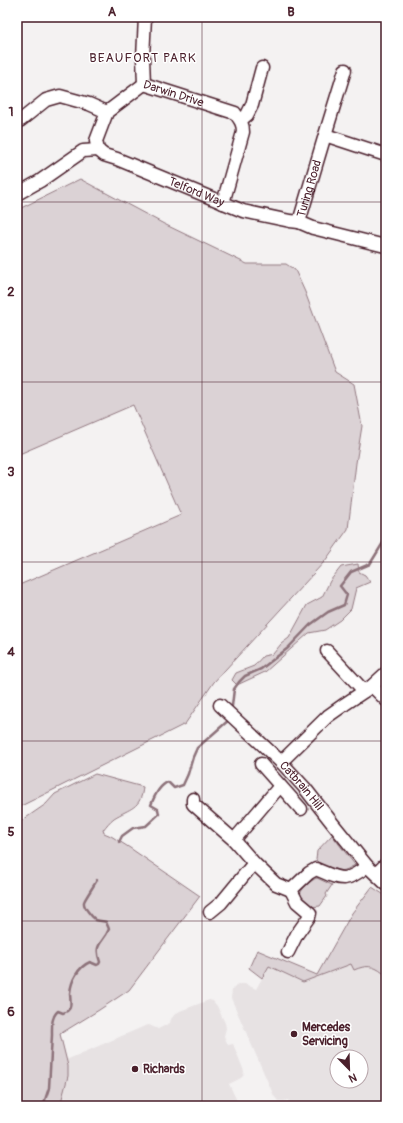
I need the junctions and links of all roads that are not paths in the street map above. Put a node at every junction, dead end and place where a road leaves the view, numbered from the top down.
1 (145, 17) edge
2 (262, 68) dead end
3 (345, 70) dead end
4 (144, 84) junction
5 (107, 112) junction
6 (241, 120) junction
7 (17, 122) edge
8 (325, 135) junction
9 (98, 150) junction
10 (386, 155) edge
11 (17, 194) edge
12 (223, 203) junction
13 (299, 222) junction
14 (385, 246) dead end
15 (327, 651) dead end
16 (386, 673) edge
17 (368, 689) junction
18 (386, 700) edge
19 (220, 705) dead end
20 (281, 762) junction
21 (260, 764) dead end
22 (280, 786) junction
23 (193, 799) dead end
24 (301, 810) dead end
25 (234, 840) junction
26 (254, 863) junction
27 (386, 864) edge
28 (371, 870) junction
29 (386, 884) edge
30 (291, 890) junction
31 (210, 912) dead end
32 (288, 952) dead end

1 - 4 street, Darwin Drive
2 - 6 street
3 - 8 street, Turing Road
4 - 5 street
4 - 6 street, Darwin Drive
5 - 7 street
5 - 9 street
6 - 12 street
8 - 10 street
8 - 13 street, Turing Road
9 - 11 street
9 - 12 street, Telford Way
12 - 13 street, Telford Way
13 - 14 street, Turing Road
15 - 17 street
16 - 17 street
17 - 18 street
17 - 20 street
19 - 20 street, Catbrain Hill
20 - 28 street, Catbrain Hill
21 - 22 street
22 - 24 street
22 - 25 street
23 - 25 street
25 - 26 street
26 - 30 street
26 - 31 street
27 - 28 street
28 - 29 street, Catbrain Hill
28 - 30 street
30 - 32 street

